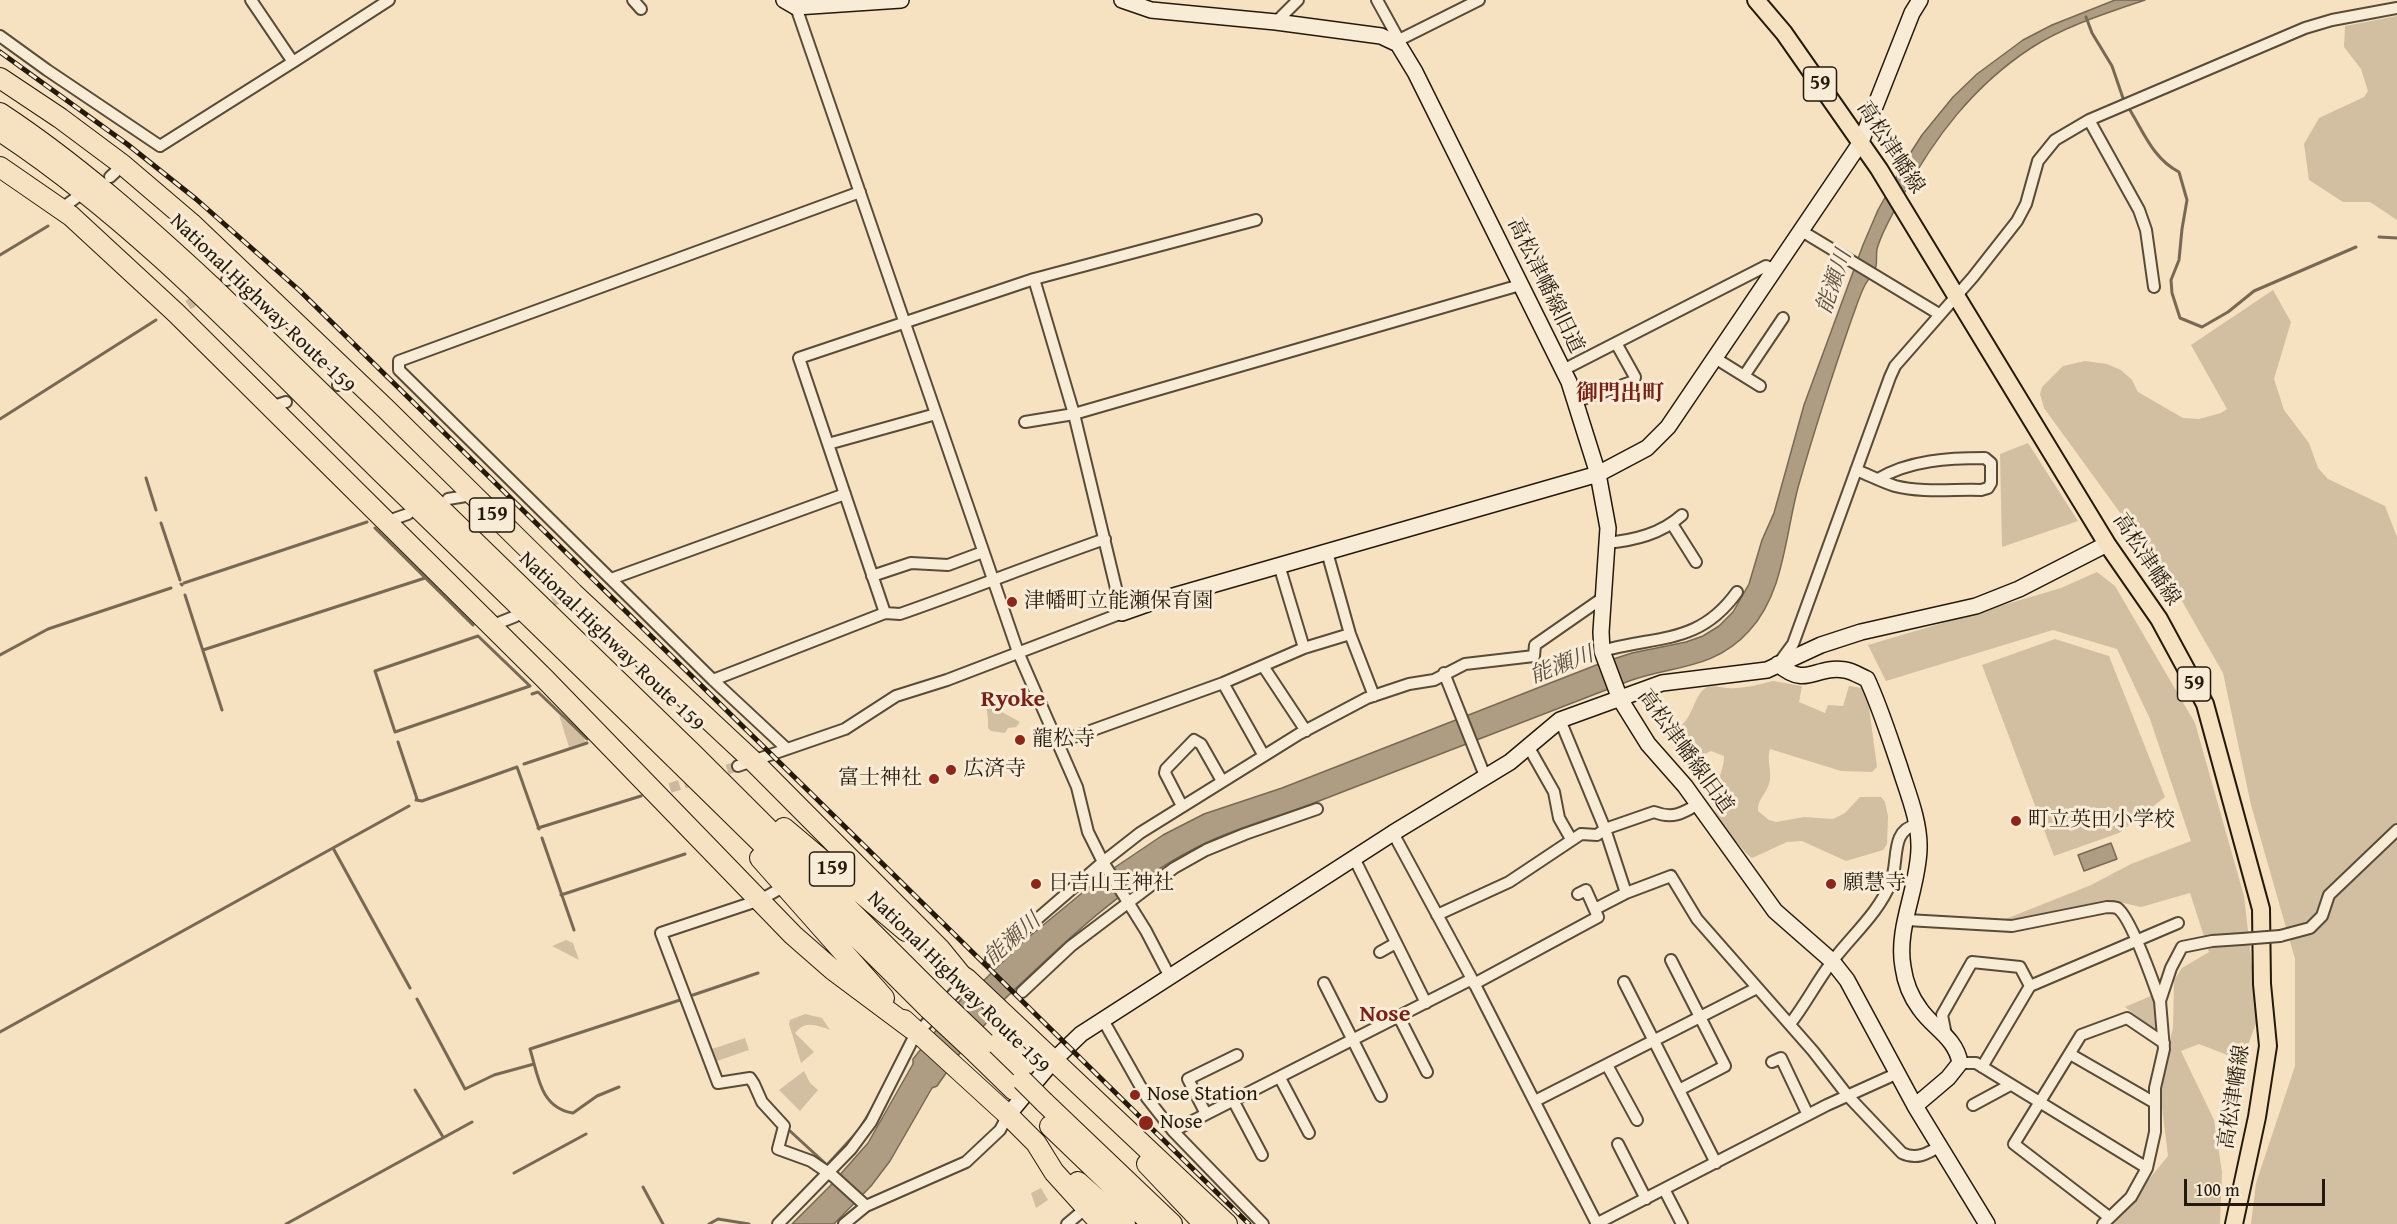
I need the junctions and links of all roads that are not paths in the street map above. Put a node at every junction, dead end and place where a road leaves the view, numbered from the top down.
1 (251, 0) edge
2 (389, 0) edge
3 (633, 0) edge
4 (900, 0) edge
5 (1122, 0) edge
6 (1298, 0) edge
7 (1377, 0) edge
8 (1479, 0) edge
9 (1756, 0) edge
10 (1920, 0) edge
11 (797, 3) edge
12 (2397, 8) edge
13 (641, 9) dead end
14 (1276, 22) junction
15 (0, 36) edge
16 (1398, 42) junction
17 (293, 62) junction
18 (0, 78) edge
19 (0, 113) edge
20 (2089, 120) junction
21 (0, 131) edge
22 (1861, 142) junction
23 (0, 167) edge
24 (860, 192) junction
25 (1256, 220) dead end
26 (1800, 230) junction
27 (1774, 269) junction
28 (1034, 279) junction
29 (1520, 285) junction
30 (2154, 287) dead end
31 (1955, 297) junction
32 (1939, 314) junction
33 (1783, 318) dead end
34 (906, 322) junction
35 (1616, 343) junction
36 (1715, 358) junction
37 (1563, 370) junction
38 (1744, 376) junction
39 (1760, 386) dead end
40 (1575, 402) junction
41 (936, 414) junction
42 (1074, 414) junction
43 (1025, 422) dead end
44 (828, 444) junction
45 (1856, 470) junction
46 (1598, 474) junction
47 (1878, 479) junction
48 (845, 494) junction
49 (472, 495) junction
50 (448, 500) dead end
51 (408, 514) dead end
52 (1682, 515) dead end
53 (385, 522) junction
54 (1672, 524) junction
55 (1105, 539) junction
56 (1607, 543) junction
57 (2107, 544) junction
58 (983, 552) junction
59 (1327, 552) junction
60 (1696, 562) dead end
61 (1279, 565) junction
62 (872, 576) junction
63 (611, 579) junction
64 (993, 581) junction
65 (1737, 592) dead end
66 (1604, 597) junction
67 (885, 613) junction
68 (1122, 613) junction
69 (516, 616) dead end
70 (491, 626) junction
71 (1350, 634) junction
72 (1304, 648) junction
73 (1018, 652) junction
74 (1603, 654) junction
75 (1778, 664) junction
76 (1263, 666) junction
77 (1444, 673) junction
78 (713, 680) junction
79 (1223, 683) junction
80 (1374, 696) junction
81 (1618, 696) junction
82 (625, 709) junction
83 (1560, 720) junction
84 (1306, 731) junction
85 (1057, 743) junction
86 (1528, 746) junction
87 (787, 749) junction
88 (694, 755) junction
89 (1264, 756) junction
90 (746, 764) junction
91 (1485, 776) junction
92 (1222, 781) junction
93 (1698, 804) junction
94 (1182, 806) junction
95 (1317, 809) dead end
96 (1916, 825) junction
97 (1605, 830) junction
98 (2397, 830) edge
99 (1393, 833) junction
100 (1571, 839) junction
101 (1354, 858) junction
102 (1105, 864) junction
103 (1626, 892) junction
104 (1578, 894) dead end
105 (768, 895) junction
106 (1128, 902) junction
107 (1595, 909) junction
108 (1437, 915) junction
109 (1906, 920) junction
110 (2178, 923) dead end
111 (2136, 942) junction
112 (1396, 943) junction
113 (1380, 952) dead end
114 (991, 958) dead end
115 (1671, 960) dead end
116 (1832, 962) junction
117 (1170, 977) junction
118 (966, 979) junction
119 (1473, 982) junction
120 (1624, 982) dead end
121 (1324, 983) dead end
122 (2030, 986) junction
123 (1757, 988) junction
124 (1022, 992) dead end
125 (2160, 1001) junction
126 (1426, 1003) junction
127 (934, 1004) junction
128 (1400, 1017) junction
129 (1701, 1017) junction
130 (1102, 1020) junction
131 (1790, 1024) junction
132 (916, 1032) junction
133 (1946, 1035) junction
134 (1353, 1041) junction
135 (1653, 1041) junction
136 (2164, 1042) junction
137 (2070, 1054) junction
138 (1237, 1055) dead end
139 (1053, 1061) junction
140 (1772, 1062) dead end
141 (1960, 1063) junction
142 (1607, 1065) junction
143 (1982, 1067) junction
144 (1428, 1072) dead end
145 (1898, 1073) junction
146 (1068, 1075) junction
147 (1280, 1078) junction
148 (2010, 1085) junction
149 (1678, 1090) junction
150 (1381, 1096) dead end
151 (1848, 1096) junction
152 (1535, 1101) junction
153 (1234, 1102) junction
154 (2155, 1103) junction
155 (2040, 1104) junction
156 (1039, 1106) junction
157 (1915, 1106) junction
158 (1973, 1106) dead end
159 (1206, 1114) junction
160 (1008, 1115) junction
161 (1808, 1115) junction
162 (1636, 1120) dead end
163 (1173, 1131) junction
164 (1309, 1133) dead end
165 (1036, 1143) junction
166 (1618, 1144) dead end
167 (1940, 1146) junction
168 (1262, 1155) dead end
169 (1716, 1162) junction
170 (2147, 1168) junction
171 (830, 1174) junction
172 (1665, 1189) junction
173 (1646, 1198) junction
174 (864, 1205) junction
175 (1086, 1208) junction
176 (2106, 1221) edge
177 (778, 1224) edge
178 (844, 1224) edge
179 (1067, 1224) edge
180 (1101, 1224) edge
181 (1125, 1224) edge
182 (1152, 1224) edge
183 (1172, 1224) edge
184 (1204, 1224) edge
185 (1227, 1224) edge
186 (1263, 1224) edge
187 (1597, 1224) edge
188 (1682, 1224) edge
189 (1987, 1224) edge
190 (2234, 1224) edge

1 - 17 street
2 - 17 street
3 - 13 street
4 - 11 street
5 - 14 street
6 - 14 street
7 - 16 street
8 - 16 street
9 - 22 main road, 高松津幡線 / 59
10 - 22 street
11 - 24 street
12 - 20 street
14 - 16 street
15 - 17 street
16 - 29 street, 高松津幡線旧道
18 - 49 highway, 159
19 - 88 highway, National Highway Route 159 / 159
20 - 30 street
20 - 31 street
21 - 82 highway, National Highway Route 159 / 159
22 - 26 street
22 - 31 main road, 高松津幡線 / 59
23 - 53 highway, 159
24 - 34 street
24 - 63 street
25 - 28 street
26 - 27 street
26 - 32 street
27 - 35 street
27 - 36 street
28 - 34 street
28 - 42 street
29 - 37 street, 高松津幡線旧道
29 - 42 street
31 - 32 street
31 - 57 main road, 高松津幡線 / 59
32 - 45 street
33 - 38 street
34 - 41 street
34 - 44 street
35 - 37 street
35 - 40 street
36 - 38 street
36 - 46 street
37 - 40 street, 高松津幡線旧道
38 - 39 street
40 - 46 street, 高松津幡線旧道
41 - 44 street
41 - 58 street
42 - 43 street
42 - 55 street
44 - 48 street
45 - 47 street
45 - 75 street
46 - 56 street, 高松津幡線旧道
46 - 59 street
47 - 47 street
48 - 62 street
48 - 63 street
49 - 50 street
49 - 90 highway, 159
51 - 53 street
52 - 54 street
53 - 70 highway, 159
54 - 56 street
54 - 60 street
55 - 64 street
55 - 68 street
56 - 66 street, 高松津幡線旧道
57 - 75 street
57 - 190 main road, 高松津幡線 / 59
58 - 62 street
58 - 64 street
59 - 61 street
59 - 71 street
61 - 68 street
61 - 72 street
62 - 67 street
63 - 78 street
64 - 67 street
64 - 73 street
65 - 74 street
66 - 74 street, 高松津幡線旧道
66 - 77 street
67 - 78 street
68 - 73 street
69 - 70 street
70 - 105 highway, 159
71 - 72 street
71 - 80 street
72 - 76 street
73 - 85 street
73 - 87 street
74 - 81 street, 高松津幡線旧道
75 - 81 street
75 - 96 street
76 - 79 street
76 - 84 street
77 - 80 street
77 - 91 street
78 - 87 street
79 - 85 street
79 - 89 street
80 - 84 street
81 - 83 street
81 - 93 street, 高松津幡線旧道
82 - 127 highway, National Highway Route 159 / 159
82 - 132 highway, 159
83 - 86 street
83 - 97 street
84 - 89 street
85 - 102 street
86 - 91 street
86 - 100 street
87 - 90 street
88 - 118 highway, 159
88 - 127 highway, National Highway Route 159 / 159
89 - 92 street
90 - 118 highway, 159
91 - 99 street
92 - 94 street
92 - 94 street
93 - 97 street
93 - 116 street, 高松津幡線旧道
94 - 102 street
95 - 106 street
96 - 109 street
96 - 116 street
97 - 100 street
97 - 103 street
98 - 125 street, bridge
99 - 101 street
99 - 108 street
100 - 108 street
101 - 112 street
101 - 117 street
102 - 106 street
102 - 114 street
103 - 107 street
103 - 123 street
104 - 107 street
105 - 132 highway, 159
105 - 171 street
106 - 117 street
106 - 124 street
107 - 119 street
108 - 119 street
109 - 111 street
109 - 133 street
110 - 111 street
111 - 122 street
111 - 125 street
112 - 113 street
112 - 126 street
115 - 129 street
116 - 131 street
116 - 145 street, 高松津幡線旧道
117 - 130 street
118 - 132 street
118 - 139 highway, 159
119 - 126 street
119 - 152 street
120 - 135 street
121 - 134 street
122 - 133 street
122 - 143 street
123 - 129 street
123 - 131 street
125 - 136 street
126 - 128 street
127 - 156 highway, National Highway Route 159 / 159, bridge
128 - 134 street
128 - 144 street
129 - 135 street
129 - 149 street
130 - 139 street
130 - 163 street
131 - 151 street
132 - 160 highway, 159
132 - 171 street
133 - 141 street
134 - 147 street
134 - 150 street
135 - 142 street
135 - 149 street
136 - 137 street
136 - 154 street
137 - 154 street
137 - 155 street
138 - 159 street
139 - 146 highway, 159
139 - 160 street
140 - 161 street
141 - 143 street
141 - 157 street
142 - 152 street
142 - 162 street
143 - 148 street
145 - 151 street
145 - 157 street, 高松津幡線旧道
146 - 184 highway, 159
146 - 185 highway, 159
147 - 153 street
147 - 164 street
148 - 155 street
148 - 158 street
149 - 169 street
151 - 161 street
151 - 167 street
152 - 187 street
153 - 159 street
153 - 168 street
154 - 170 street
155 - 170 street
155 - 176 street
156 - 182 highway, National Highway Route 159 / 159
156 - 183 highway, National Highway Route 159 / 159
157 - 167 street, 高松津幡線旧道
159 - 163 street
160 - 165 highway, 159
160 - 174 street
161 - 169 street
163 - 186 street
165 - 175 highway, 159
165 - 181 highway, 159
166 - 173 street
167 - 189 street, 高松津幡線旧道
169 - 172 street
170 - 176 street
171 - 174 street
171 - 177 street
172 - 173 street
172 - 188 street
173 - 187 street
174 - 178 street
175 - 179 street
175 - 180 highway, 159

